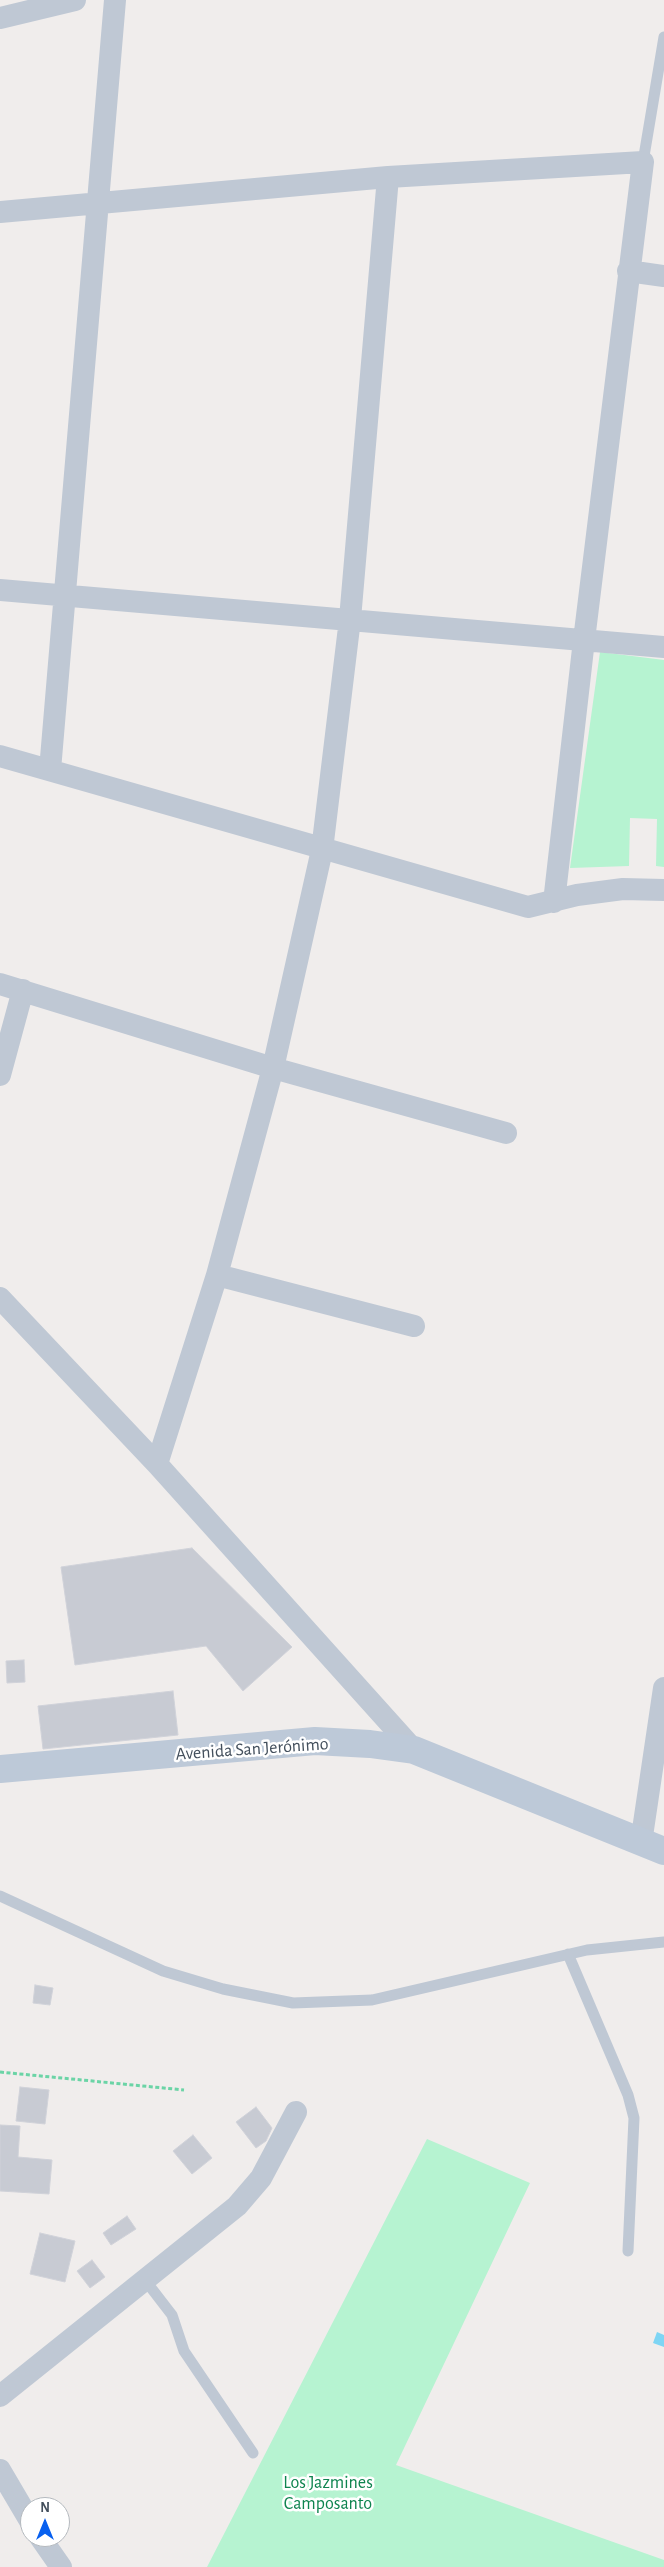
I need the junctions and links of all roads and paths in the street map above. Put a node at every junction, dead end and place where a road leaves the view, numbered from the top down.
1 (76, 0) edge
2 (115, 0) edge
3 (0, 18) edge
4 (664, 37) edge
5 (642, 162) junction
6 (388, 177) junction
7 (99, 204) junction
8 (0, 212) edge
9 (628, 271) junction
10 (664, 276) edge
11 (0, 590) edge
12 (64, 594) junction
13 (350, 619) junction
14 (584, 640) junction
15 (664, 647) edge
16 (0, 756) edge
17 (50, 770) junction
18 (322, 850) junction
19 (664, 890) edge
20 (554, 902) junction
21 (0, 984) edge
22 (23, 990) junction
23 (273, 1068) junction
24 (0, 1075) edge
25 (506, 1133) dead end
26 (217, 1275) junction
27 (0, 1298) edge
28 (9, 1319) edge
29 (414, 1326) dead end
30 (157, 1464) junction
31 (664, 1688) edge
32 (414, 1750) junction
33 (0, 1769) edge
34 (652, 1847) edge
35 (0, 1896) edge
36 (664, 1942) edge
37 (568, 1954) junction
38 (0, 2072) edge
39 (184, 2090) dead end
40 (296, 2112) dead end
41 (628, 2251) dead end
42 (145, 2280) junction
43 (0, 2396) edge
44 (253, 2453) dead end
45 (0, 2470) edge
46 (20, 2504) edge
47 (47, 2547) edge
48 (61, 2567) edge

1 - 3 street
2 - 7 street
4 - 5 lane
5 - 6 street
5 - 9 street
6 - 7 street
6 - 13 street
7 - 8 street
7 - 12 street
9 - 10 street
9 - 14 street
11 - 12 street
12 - 13 street
12 - 17 street
13 - 14 street
13 - 18 street
14 - 15 street
14 - 20 street
16 - 17 street
17 - 18 street
18 - 20 street
18 - 23 street
19 - 20 street
21 - 22 street
22 - 23 street
22 - 24 street
23 - 25 street
23 - 26 street
26 - 29 street
26 - 30 street
27 - 28 street
28 - 30 street
30 - 32 street
31 - 34 street
32 - 33 street, Avenida San Jerónimo
32 - 34 street, Avenida San Jerónimo
35 - 37 lane
36 - 37 lane
37 - 41 lane
38 - 39 path
40 - 42 street
42 - 43 street
42 - 44 lane
45 - 46 street
47 - 48 street

